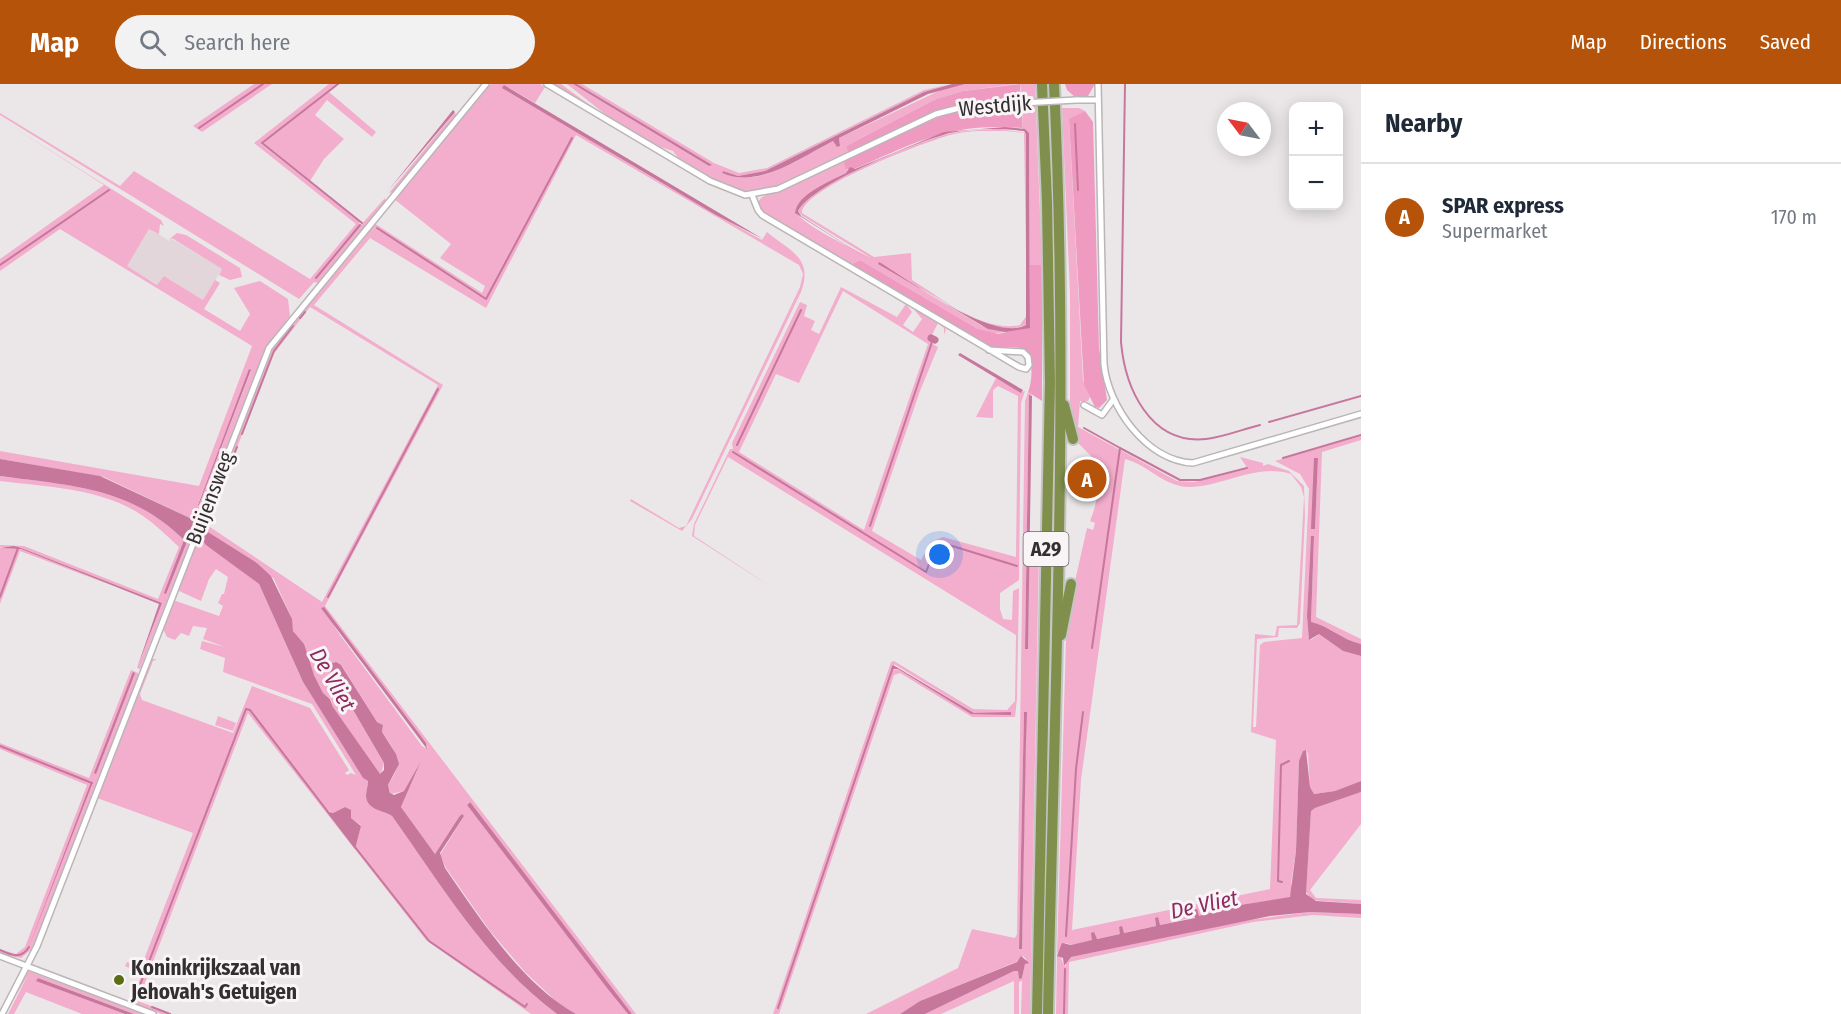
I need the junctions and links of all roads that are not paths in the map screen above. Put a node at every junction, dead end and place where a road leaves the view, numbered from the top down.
1 (486, 84) edge
2 (547, 84) edge
3 (1042, 84) edge
4 (1054, 84) edge
5 (1098, 84) edge
6 (1098, 100) junction
7 (752, 195) junction
8 (989, 350) junction
9 (1060, 389) junction
10 (1113, 400) junction
11 (1084, 405) dead end
12 (1361, 414) edge
13 (1073, 439) dead end
14 (1071, 584) dead end
15 (1056, 659) junction
16 (0, 957) edge
17 (27, 967) junction
18 (2, 1014) edge
19 (153, 1014) edge
20 (1037, 1014) edge
21 (1048, 1014) edge

1 - 17 street, Buijensweg
2 - 7 street, Westdijk
3 - 20 highway, A29
4 - 9 highway, A29
5 - 6 street
6 - 7 street, Westdijk, bridge
6 - 10 street
7 - 8 street
8 - 8 street
9 - 13 highway, A29
9 - 15 highway, A29
10 - 11 street
10 - 12 street
14 - 15 highway, A29
15 - 21 highway, A29
16 - 17 street
17 - 18 street, Buijensweg
17 - 19 street

